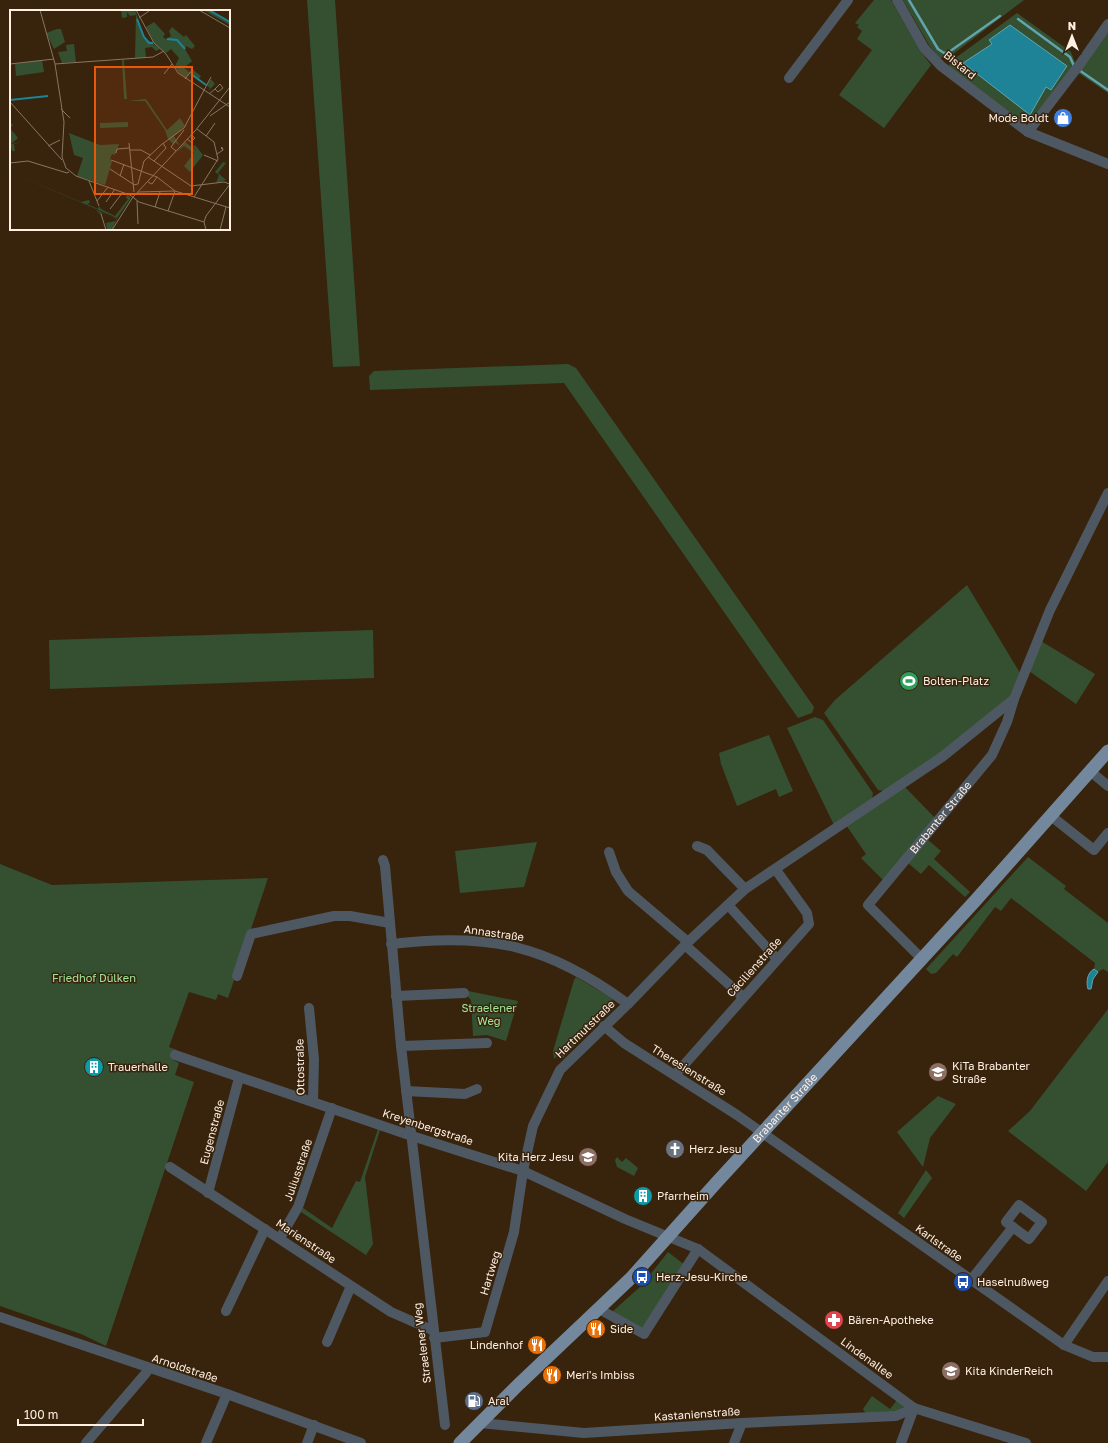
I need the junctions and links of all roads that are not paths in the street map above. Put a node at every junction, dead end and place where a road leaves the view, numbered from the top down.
1 (848, 0) edge
2 (897, 0) edge
3 (1108, 24) edge
4 (789, 78) dead end
5 (1028, 132) junction
6 (1108, 164) edge
7 (1108, 493) edge
8 (1014, 699) junction
9 (1108, 751) edge
10 (1090, 772) junction
11 (1108, 786) edge
12 (1051, 816) junction
13 (830, 831) joint
14 (1108, 833) edge
15 (697, 846) dead end
16 (609, 852) dead end
17 (383, 860) dead end
18 (776, 870) junction
19 (745, 889) junction
20 (729, 906) junction
21 (390, 924) junction
22 (686, 943) junction
23 (391, 944) junction
24 (777, 959) junction
25 (922, 960) junction
26 (237, 976) dead end
27 (464, 993) dead end
28 (396, 996) junction
29 (743, 997) junction
30 (628, 1004) junction
31 (309, 1008) dead end
32 (604, 1026) junction
33 (488, 1043) dead end
34 (401, 1046) junction
35 (175, 1055) dead end
36 (675, 1075) junction
37 (239, 1078) junction
38 (477, 1089) dead end
39 (406, 1091) junction
40 (313, 1101) junction
41 (332, 1108) junction
42 (762, 1132) junction
43 (412, 1136) junction
44 (170, 1167) dead end
45 (524, 1171) junction
46 (208, 1193) junction
47 (1013, 1227) dead end
48 (265, 1228) junction
49 (669, 1236) junction
50 (280, 1238) junction
51 (698, 1249) junction
52 (971, 1280) junction
53 (1108, 1282) edge
54 (351, 1286) junction
55 (599, 1309) junction
56 (226, 1311) dead end
57 (0, 1317) edge
58 (433, 1334) junction
59 (327, 1342) dead end
60 (1064, 1345) junction
61 (1108, 1357) edge
62 (149, 1368) junction
63 (227, 1394) junction
64 (914, 1408) junction
65 (480, 1423) junction
66 (742, 1423) junction
67 (314, 1425) junction
68 (445, 1425) dead end
69 (86, 1443) edge
70 (206, 1443) edge
71 (307, 1443) edge
72 (361, 1443) edge
73 (460, 1443) edge
74 (734, 1443) edge
75 (901, 1443) edge
76 (1026, 1443) edge

1 - 4 street
2 - 5 street, Bistard
3 - 5 street
5 - 6 street, Bistard
7 - 8 street, Brabanter Straße
8 - 13 street, Brabanter Straße
8 - 25 street, Brabanter Straße
9 - 10 main road, Brabanter Straße
10 - 11 street
10 - 12 main road, Brabanter Straße
12 - 14 street
12 - 25 main road, Brabanter Straße
13 - 18 street, Hartmutstraße
15 - 19 street
16 - 22 street
17 - 21 street, Straelener Weg
18 - 19 street, Hartmutstraße
18 - 24 street, Cäcilienstraße
19 - 20 street, Hartmutstraße
20 - 22 street, Hartmutstraße
20 - 24 street
21 - 23 street, Straelener Weg
21 - 26 street
22 - 29 street
22 - 30 street, Hartmutstraße
23 - 28 street, Straelener Weg
23 - 30 street, Annastraße
24 - 29 street, Cäcilienstraße
25 - 42 main road, Brabanter Straße
27 - 28 street
28 - 34 street, Straelener Weg
29 - 36 street, Cäcilienstraße
30 - 32 street, Hartmutstraße
31 - 40 street, Ottostraße
32 - 36 street, Theresienstraße
32 - 45 street, Hartmutstraße
33 - 34 street
34 - 39 street, Straelener Weg
35 - 37 street, Kreyenbergstraße
36 - 42 street, Theresienstraße
37 - 40 street, Kreyenbergstraße
37 - 46 street, Eugenstraße
38 - 39 street
39 - 43 street, Straelener Weg
40 - 41 street, Kreyenbergstraße
41 - 43 street, Kreyenbergstraße
41 - 50 street, Juliusstraße
42 - 49 main road, Brabanter Straße
42 - 52 street, Karlstraße
43 - 45 street, Kreyenbergstraße
43 - 58 street, Straelener Weg
44 - 46 street, Marienstraße
45 - 49 street, Kreyenbergstraße
45 - 58 street, Hartweg
46 - 48 street, Marienstraße
47 - 52 street
48 - 50 street, Marienstraße
48 - 56 street
49 - 51 street, Lindenallee
49 - 55 main road, Brabanter Straße
50 - 54 street, Marienstraße
51 - 55 street
51 - 64 street, Lindenallee
52 - 60 street, Karlstraße
53 - 60 street
54 - 58 street, Marienstraße
54 - 59 street
55 - 65 main road, Brabanter Straße
57 - 62 street, Arnoldstraße
58 - 68 street, Straelener Weg
60 - 61 street, Karlstraße
62 - 63 street, Arnoldstraße
62 - 69 street
63 - 67 street, Arnoldstraße
63 - 70 street
64 - 66 street, Kastanienstraße
64 - 75 street
64 - 76 street, Lindenallee
65 - 66 street, Kastanienstraße
65 - 73 main road, Brabanter Straße
66 - 74 street
67 - 71 street
67 - 72 street, Arnoldstraße

